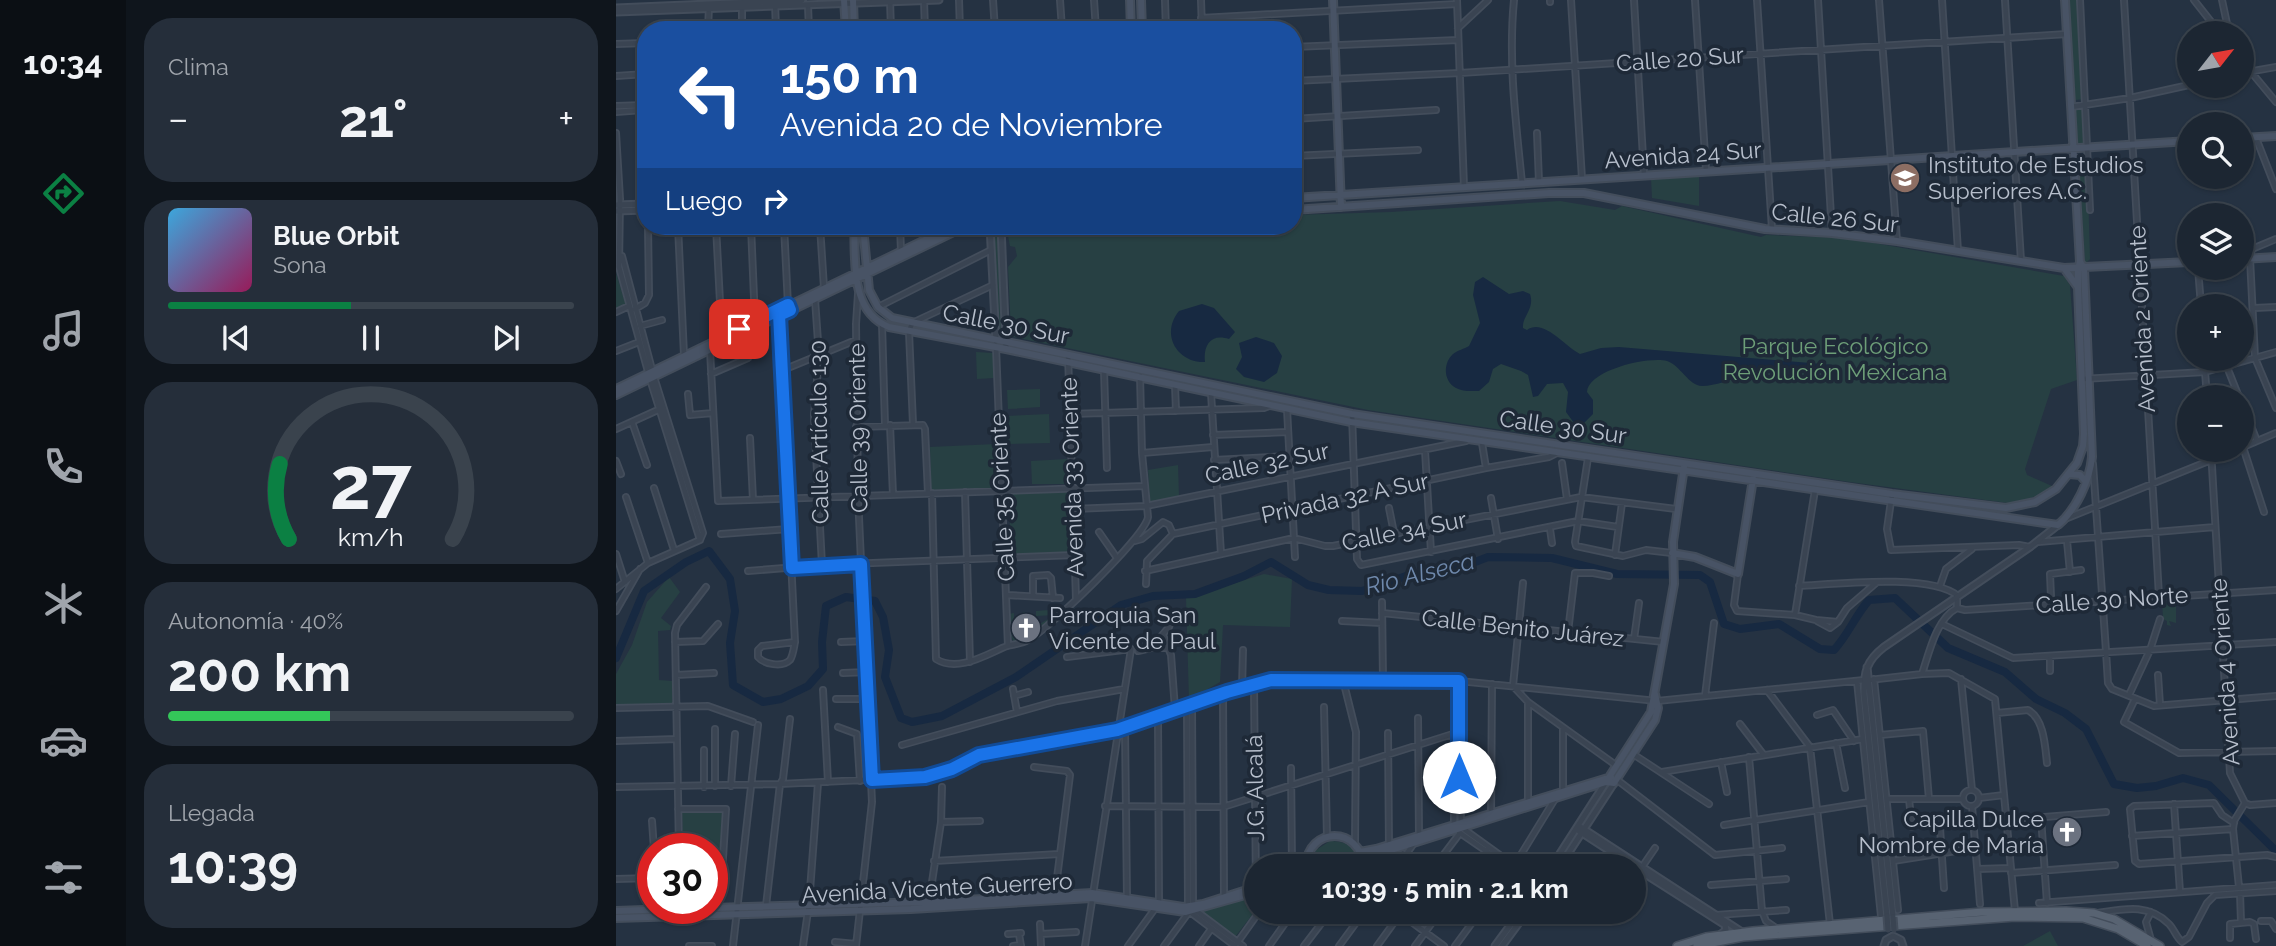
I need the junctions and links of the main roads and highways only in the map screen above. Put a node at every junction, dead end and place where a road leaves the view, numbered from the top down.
1 (1130, 0) edge
2 (1141, 0) edge
3 (1333, 0) edge
4 (2065, 0) edge
5 (844, 2) edge
6 (853, 2) edge
7 (845, 21) edge
8 (854, 21) edge
9 (1131, 21) edge
10 (1142, 21) edge
11 (2276, 136) edge
12 (2254, 138) edge
13 (2177, 142) edge
14 (2074, 149) junction
15 (1584, 193) joint
16 (1341, 195) junction
17 (1302, 197) edge
18 (1341, 207) junction
19 (1302, 209) edge
20 (855, 235) edge
21 (864, 235) edge
22 (934, 235) edge
23 (947, 235) edge
24 (2276, 257) edge
25 (2254, 258) edge
26 (2177, 263) edge
27 (2081, 266) junction
28 (2064, 268) junction
29 (866, 271) junction
30 (857, 275) junction
31 (2078, 288) junction
32 (789, 308) junction
33 (722, 340) junction
34 (1068, 358) junction
35 (651, 375) junction
36 (2085, 378) junction
37 (616, 389) edge
38 (616, 395) edge
39 (1352, 418) junction
40 (1684, 462) junction
41 (1683, 470) junction
42 (1753, 473) junction
43 (2069, 474) junction
44 (1752, 481) junction
45 (2086, 482) junction
46 (1891, 498) junction
47 (2026, 505) junction
48 (2026, 521) junction
49 (1672, 553) junction
50 (1655, 699) junction
51 (1614, 781) junction
52 (1309, 854) edge
53 (1360, 854) edge
54 (1375, 854) edge
55 (1244, 893) edge
56 (1092, 896) junction
57 (957, 903) junction
58 (861, 907) junction
59 (808, 908) junction
60 (728, 909) edge
61 (728, 910) edge
62 (737, 910) junction
63 (616, 911) edge
64 (637, 912) edge
65 (637, 916) edge
66 (616, 918) edge
67 (2149, 943) edge
68 (1677, 946) edge
69 (1697, 946) edge
70 (2160, 946) edge

1 - 9 main road
2 - 10 main road
3 - 16 main road
4 - 14 main road
5 - 7 main road
6 - 8 main road
11 - 12 main road
13 - 14 main road, Avenida 24 Sur
14 - 16 main road, Avenida 24 Sur
14 - 27 main road
15 - 18 main road, Avenida 24 Sur
15 - 28 main road, Calle 26 Sur
16 - 17 main road, Avenida 24 Sur
16 - 18 main road
18 - 19 main road, Avenida 24 Sur
20 - 30 main road
21 - 29 main road
22 - 29 main road
23 - 29 main road
24 - 25 main road
26 - 27 main road, Calle 26 Sur
27 - 28 main road, Calle 26 Sur
27 - 31 main road, Calle 30 Sur
27 - 36 main road
28 - 31 main road
29 - 30 main road
29 - 34 main road, Calle 30 Sur
30 - 32 main road
30 - 32 main road
30 - 34 main road, Calle 30 Sur
31 - 36 main road, Calle 30 Sur
32 - 33 main road
32 - 33 main road
33 - 35 main road
33 - 35 main road
34 - 39 main road, Calle 30 Sur
34 - 39 main road, Calle 30 Sur
35 - 37 main road
35 - 38 main road
36 - 43 main road, Calle 30 Sur
36 - 45 main road
39 - 40 main road, Calle 30 Sur
39 - 41 main road, Calle 30 Sur
40 - 41 main road
40 - 42 main road, Calle 30 Sur
41 - 44 main road, Calle 30 Sur
41 - 49 main road
42 - 44 main road
42 - 46 main road, Calle 30 Sur
43 - 45 main road
43 - 47 main road, Calle 30 Sur
44 - 46 main road, Calle 30 Sur
44 - 49 main road
45 - 48 main road, Calle 30 Sur
46 - 47 main road, Calle 30 Sur
46 - 48 main road, Calle 30 Sur
47 - 48 main road
49 - 50 main road
50 - 51 main road
50 - 51 main road
51 - 54 main road
52 - 53 main road
55 - 56 main road, Avenida Vicente Guerrero
56 - 57 main road, Avenida Vicente Guerrero
56 - 57 main road, Avenida Vicente Guerrero
57 - 58 main road, Avenida Vicente Guerrero
57 - 58 main road, Avenida Vicente Guerrero
58 - 59 main road, Avenida Vicente Guerrero
59 - 62 main road, Avenida Vicente Guerrero
59 - 62 main road, Avenida Vicente Guerrero
60 - 62 main road, Avenida Vicente Guerrero
61 - 62 main road, Avenida Vicente Guerrero
63 - 64 main road, Avenida Vicente Guerrero
65 - 66 main road, Avenida Vicente Guerrero
67 - 68 main road
67 - 69 main road
67 - 70 main road

